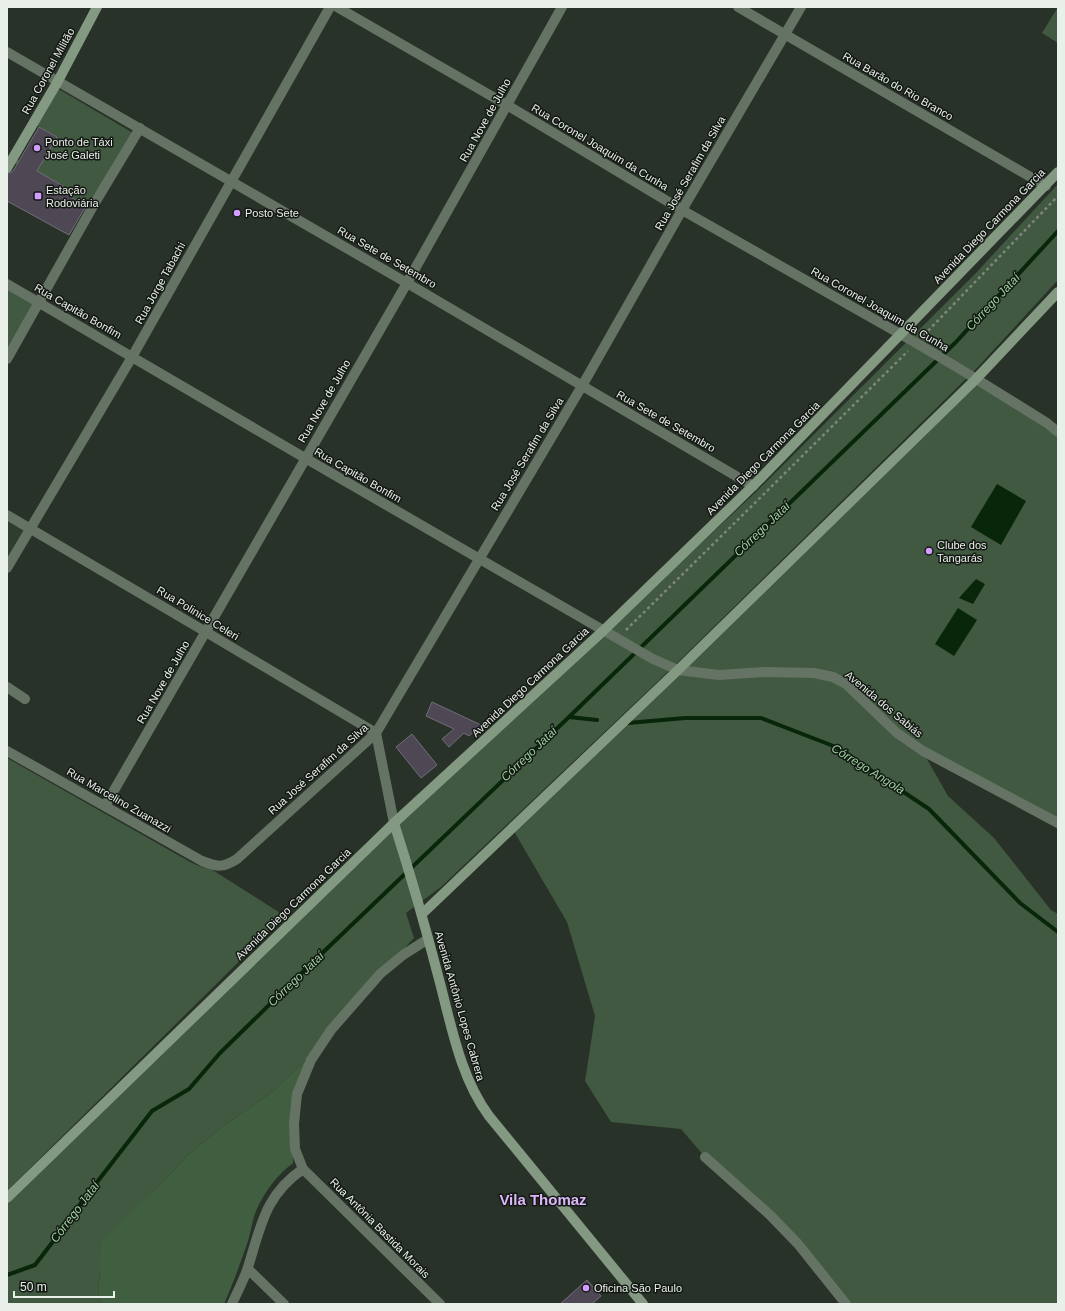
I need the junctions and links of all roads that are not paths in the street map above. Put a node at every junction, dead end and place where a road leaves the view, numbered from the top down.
1 (97, 7) edge
2 (330, 7) edge
3 (337, 7) edge
4 (562, 7) edge
5 (738, 7) edge
6 (801, 7) edge
7 (785, 34) junction
8 (7, 52) edge
9 (58, 81) junction
10 (507, 105) junction
11 (140, 128) junction
12 (7, 168) edge
13 (1058, 172) edge
14 (231, 182) junction
15 (1046, 186) junction
16 (682, 210) junction
17 (407, 282) junction
18 (7, 284) edge
19 (1058, 292) edge
20 (40, 302) junction
21 (901, 334) junction
22 (132, 357) junction
23 (7, 359) edge
24 (976, 378) junction
25 (582, 386) junction
26 (1058, 432) edge
27 (305, 458) junction
28 (753, 486) junction
29 (7, 516) edge
30 (30, 528) junction
31 (479, 558) junction
32 (7, 568) edge
33 (603, 631) junction
34 (206, 632) junction
35 (678, 670) junction
36 (7, 688) edge
37 (25, 699) dead end
38 (376, 733) junction
39 (7, 750) edge
40 (105, 806) junction
41 (1058, 822) edge
42 (394, 823) junction
43 (220, 867) joint
44 (422, 914) junction
45 (428, 939) junction
46 (705, 1157) dead end
47 (303, 1169) junction
48 (7, 1198) edge
49 (248, 1269) junction
50 (232, 1304) edge
51 (284, 1304) edge
52 (440, 1304) edge
53 (643, 1304) edge
54 (846, 1304) edge

1 - 9 main road, Rua Coronel Militão
2 - 14 street, Rua Jorge Tabachi
3 - 10 street, Rua Coronel Joaquim da Cunha
4 - 10 street, Rua Nove de Julho
5 - 7 street, Rua Barão do Rio Branco
6 - 7 street, Rua José Serafim da Silva
7 - 15 street, Rua Barão do Rio Branco
7 - 16 street, Rua José Serafim da Silva
8 - 9 street, Rua Sete de Setembro
9 - 11 street, Rua Sete de Setembro
9 - 12 main road, Rua Coronel Militão
10 - 16 street, Rua Coronel Joaquim da Cunha
10 - 17 street, Rua Nove de Julho
11 - 14 street, Rua Sete de Setembro
11 - 20 street
13 - 15 main road, Avenida Diego Carmona Garcia
14 - 17 street, Rua Sete de Setembro
14 - 22 street, Rua Jorge Tabachi
15 - 21 main road, Avenida Diego Carmona Garcia
16 - 21 street, Rua Coronel Joaquim da Cunha
16 - 25 street, Rua José Serafim da Silva
17 - 25 street, Rua Sete de Setembro
17 - 27 street, Rua Nove de Julho
18 - 20 street, Rua Capitão Bonfim
19 - 24 main road
20 - 22 street, Rua Capitão Bonfim
20 - 23 street
21 - 24 street, Rua Coronel Joaquim da Cunha
21 - 28 main road, Avenida Diego Carmona Garcia
22 - 27 street, Rua Capitão Bonfim
22 - 30 street, Rua Jorge Tabachi
24 - 26 street, Rua Coronel Joaquim da Cunha
24 - 35 main road
25 - 28 street, Rua Sete de Setembro
25 - 31 street, Rua José Serafim da Silva
27 - 31 street, Rua Capitão Bonfim
27 - 34 street, Rua Nove de Julho
28 - 33 main road, Avenida Diego Carmona Garcia
29 - 30 street, Rua Polinice Celeri
30 - 32 street, Rua Jorge Tabachi
30 - 34 street, Rua Polinice Celeri
31 - 33 street, Rua Capitão Bonfim
31 - 38 street, Rua José Serafim da Silva
33 - 35 street, Rua Capitão Bonfim
33 - 42 main road, Avenida Diego Carmona Garcia
34 - 38 street, Rua Polinice Celeri
34 - 40 street, Rua Nove de Julho
35 - 41 street, Avenida dos Sabiás
35 - 44 main road
36 - 37 street
38 - 42 street, Avenida Antônio Lopes Cabrera
38 - 43 street, Rua José Serafim da Silva
39 - 40 street, Rua Marcelino Zuanazzi
40 - 43 street, Rua Marcelino Zuanazzi
42 - 44 main road, Avenida Antônio Lopes Cabrera
42 - 48 main road, Avenida Diego Carmona Garcia
44 - 45 main road, Avenida Antônio Lopes Cabrera
45 - 47 street
45 - 53 main road, Avenida Antônio Lopes Cabrera
46 - 54 street
47 - 49 street
47 - 52 street, Rua Antônia Bastida Morais
49 - 50 street
49 - 51 street

